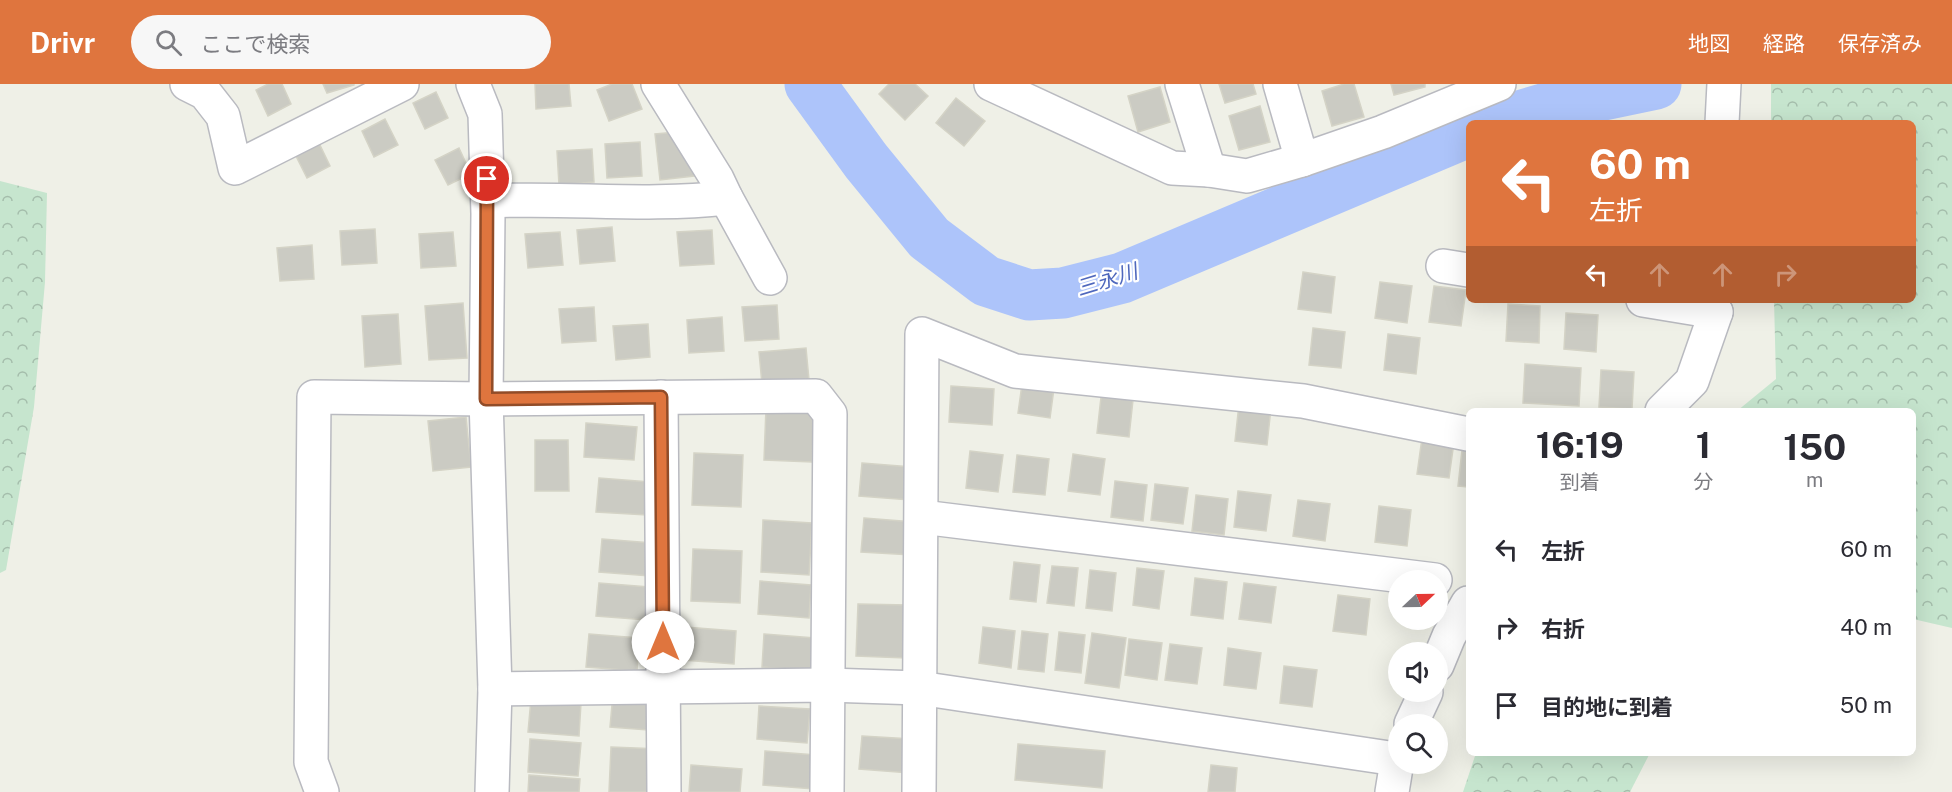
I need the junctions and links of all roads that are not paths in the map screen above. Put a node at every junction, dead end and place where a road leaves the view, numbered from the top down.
1 (187, 84) edge
2 (402, 84) edge
3 (473, 84) edge
4 (658, 84) edge
5 (1182, 84) edge
6 (1280, 84) edge
7 (1499, 84) edge
8 (1724, 84) edge
9 (1001, 86) edge
10 (1722, 120) edge
11 (1302, 160) junction
12 (1209, 170) junction
13 (726, 198) junction
14 (488, 201) junction
15 (770, 278) dead end
16 (1682, 303) edge
17 (1720, 306) edge
18 (661, 397) junction
19 (486, 399) junction
20 (1665, 408) edge
21 (1466, 434) edge
22 (922, 517) junction
23 (1388, 575) edge
24 (1448, 582) edge
25 (1466, 585) edge
26 (1466, 606) edge
27 (1447, 642) edge
28 (828, 685) junction
29 (663, 687) junction
30 (495, 688) junction
31 (920, 688) junction
32 (1388, 756) edge
33 (1395, 774) edge
34 (322, 792) edge
35 (492, 792) edge
36 (664, 792) edge
37 (827, 792) edge
38 (919, 792) edge
39 (1392, 792) edge

1 - 2 street
3 - 14 street
4 - 13 street
5 - 12 street
6 - 11 street
7 - 11 street
8 - 10 street
9 - 12 street
11 - 12 street
13 - 14 street
13 - 15 street
14 - 19 street
16 - 17 street
17 - 20 street
18 - 19 street
18 - 28 street
18 - 29 street
19 - 30 street
19 - 34 street
21 - 22 street
22 - 23 street
22 - 31 street
24 - 25 street
26 - 27 street
28 - 29 street
28 - 31 street
28 - 37 street
29 - 30 street
29 - 36 street
30 - 35 street
31 - 32 street
31 - 38 street
33 - 39 street

